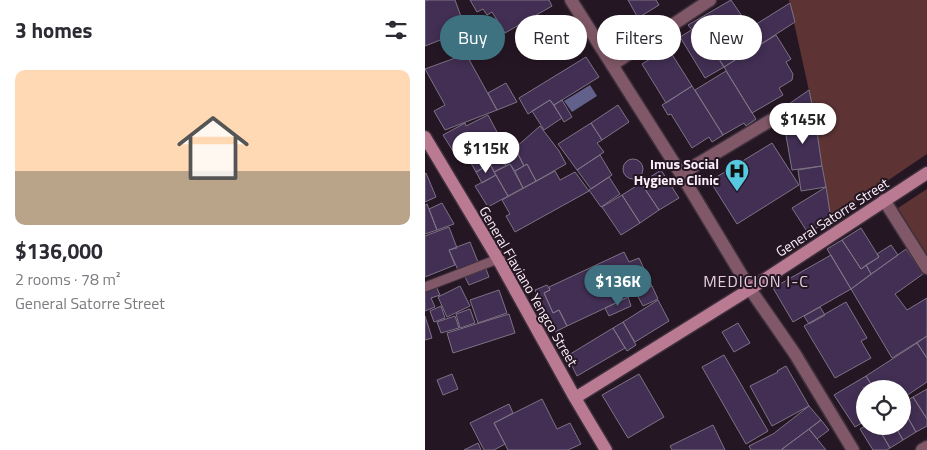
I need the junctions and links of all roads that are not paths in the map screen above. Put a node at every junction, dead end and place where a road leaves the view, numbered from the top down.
1 (571, 0) edge
2 (710, 0) edge
3 (613, 65) junction
4 (783, 113) dead end
5 (425, 137) edge
6 (927, 173) edge
7 (681, 174) junction
8 (884, 200) junction
9 (497, 259) junction
10 (927, 268) edge
11 (425, 287) edge
12 (750, 288) junction
13 (575, 398) junction
14 (927, 447) edge
15 (606, 450) edge
16 (853, 450) edge
17 (922, 450) edge

1 - 3 street
2 - 3 street
3 - 7 street
4 - 7 street
5 - 9 street, General Flaviano Yengco Street
6 - 8 street, General Satorre Street
7 - 12 street
8 - 10 street
8 - 12 street, General Satorre Street
9 - 11 lane
9 - 13 street, General Flaviano Yengco Street
12 - 13 street, General Satorre Street
12 - 16 street
13 - 15 street, General Flaviano Yengco Street
14 - 17 street

